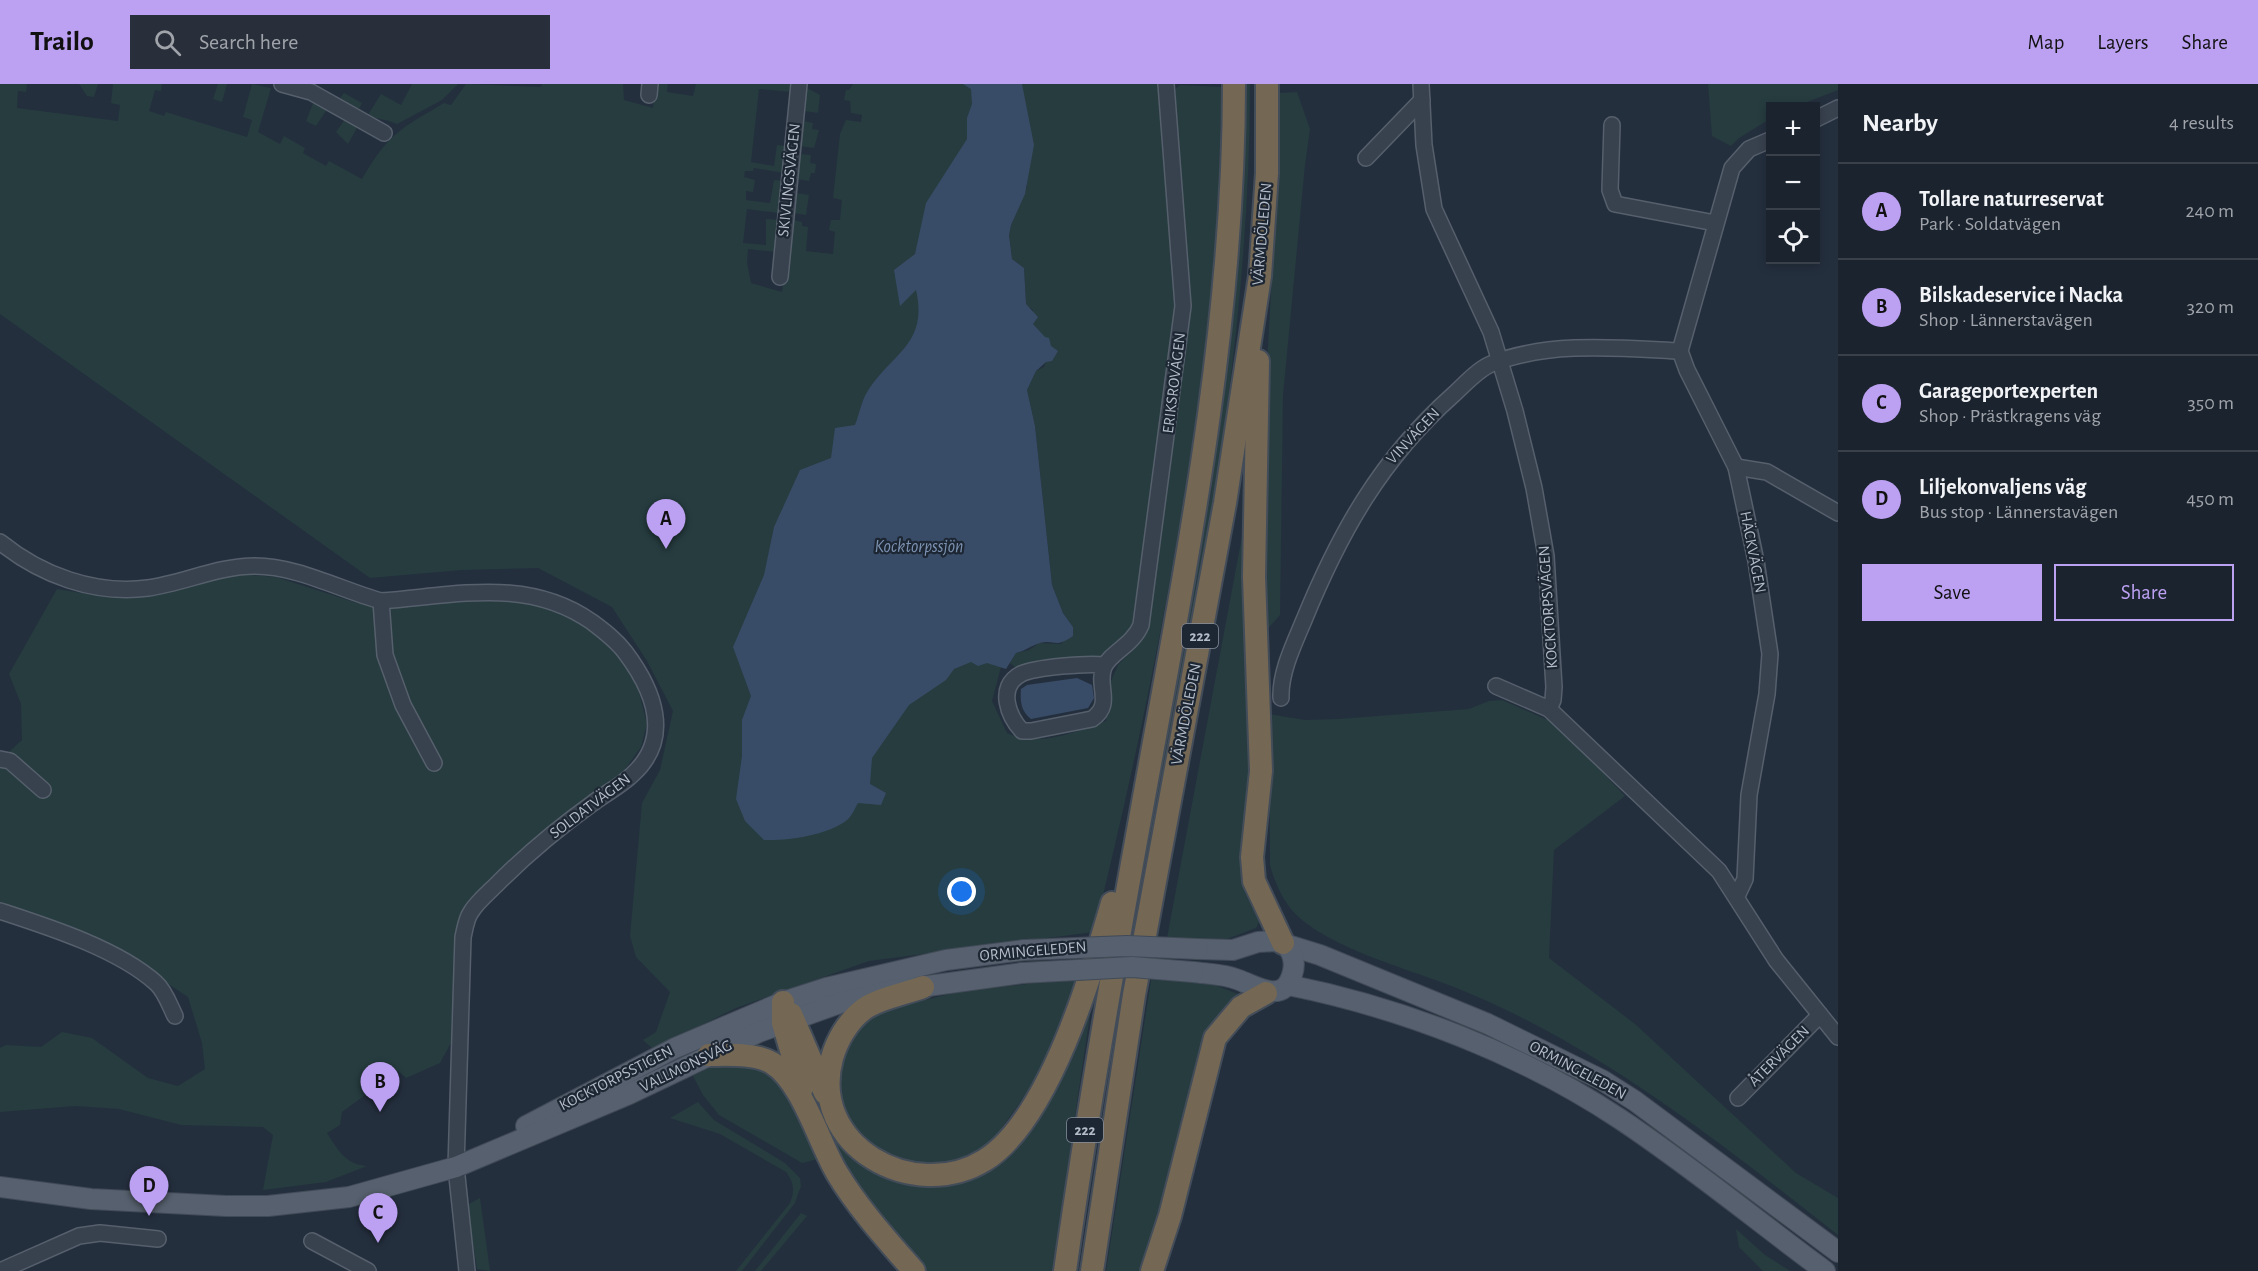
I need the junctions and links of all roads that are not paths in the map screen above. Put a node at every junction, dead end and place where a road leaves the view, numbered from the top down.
1 (282, 84) edge
2 (799, 84) edge
3 (1166, 84) edge
4 (1234, 84) edge
5 (1267, 84) edge
6 (1422, 92) edge
7 (1838, 108) edge
8 (1820, 117) edge
9 (1612, 125) dead end
10 (384, 133) dead end
11 (1766, 142) edge
12 (1366, 158) dead end
13 (1715, 223) junction
14 (1260, 276) junction
15 (780, 277) dead end
16 (1680, 351) junction
17 (1500, 361) junction
18 (1736, 467) junction
19 (1838, 513) edge
20 (0, 542) edge
21 (381, 601) junction
22 (1105, 665) junction
23 (1496, 686) dead end
24 (1281, 698) dead end
25 (1549, 710) junction
26 (0, 759) edge
27 (434, 763) dead end
28 (1148, 777) junction
29 (43, 790) dead end
30 (1737, 896) junction
31 (0, 911) edge
32 (1284, 944) junction
33 (1287, 985) junction
34 (923, 987) junction
35 (1266, 993) junction
36 (787, 1015) junction
37 (1820, 1015) junction
38 (175, 1016) dead end
39 (1838, 1037) edge
40 (709, 1055) junction
41 (1738, 1098) dead end
42 (833, 1112) junction
43 (816, 1132) junction
44 (456, 1167) junction
45 (0, 1186) edge
46 (158, 1239) dead end
47 (312, 1241) dead end
48 (1838, 1252) edge
49 (0, 1271) edge
50 (368, 1271) edge
51 (467, 1271) edge
52 (914, 1271) edge
53 (1065, 1271) edge
54 (1092, 1271) edge
55 (1152, 1271) edge
56 (1825, 1271) edge

1 - 10 street
2 - 15 street, SKIVLINGSVÄGEN
3 - 22 street, ERIKSROVÄGEN
4 - 28 highway, VÄRMDÖLEDEN / 222
5 - 14 highway, VÄRMDÖLEDEN / 222
6 - 12 street
6 - 17 street, KOCKTORPSVÄGEN
7 - 8 street
9 - 13 street
11 - 13 street
13 - 16 street
14 - 32 highway
14 - 54 highway, VÄRMDÖLEDEN / 222
16 - 17 street, VINVÄGEN
16 - 18 street, HÄCKVÄGEN
17 - 24 street, VINVÄGEN
17 - 25 street, KOCKTORPSVÄGEN
18 - 19 street
18 - 30 street, HÄCKVÄGEN
20 - 21 street, SOLDATVÄGEN
21 - 27 street
21 - 44 street, SOLDATVÄGEN
22 - 22 street
23 - 25 street
25 - 30 street
26 - 29 street
28 - 42 highway
28 - 53 highway, VÄRMDÖLEDEN / 222
30 - 37 street
31 - 38 street
32 - 33 main road
32 - 36 main road, ORMINGELEDEN, bridge
32 - 48 main road, ORMINGELEDEN
33 - 35 main road
33 - 56 main road, ORMINGELEDEN
34 - 35 main road, ORMINGELEDEN, bridge
34 - 36 main road, VALLMONSVÄG
34 - 42 highway
35 - 55 highway
36 - 40 main road, VALLMONSVÄG
36 - 42 highway
36 - 43 highway
36 - 44 main road, KOCKTORPSSTIGEN
37 - 39 street
37 - 41 street, ÅTERVÄGEN
40 - 43 highway
40 - 44 main road, VALLMONSVÄG
43 - 52 highway
44 - 45 main road
44 - 51 street, SOLDATVÄGEN
46 - 49 street
47 - 50 street

